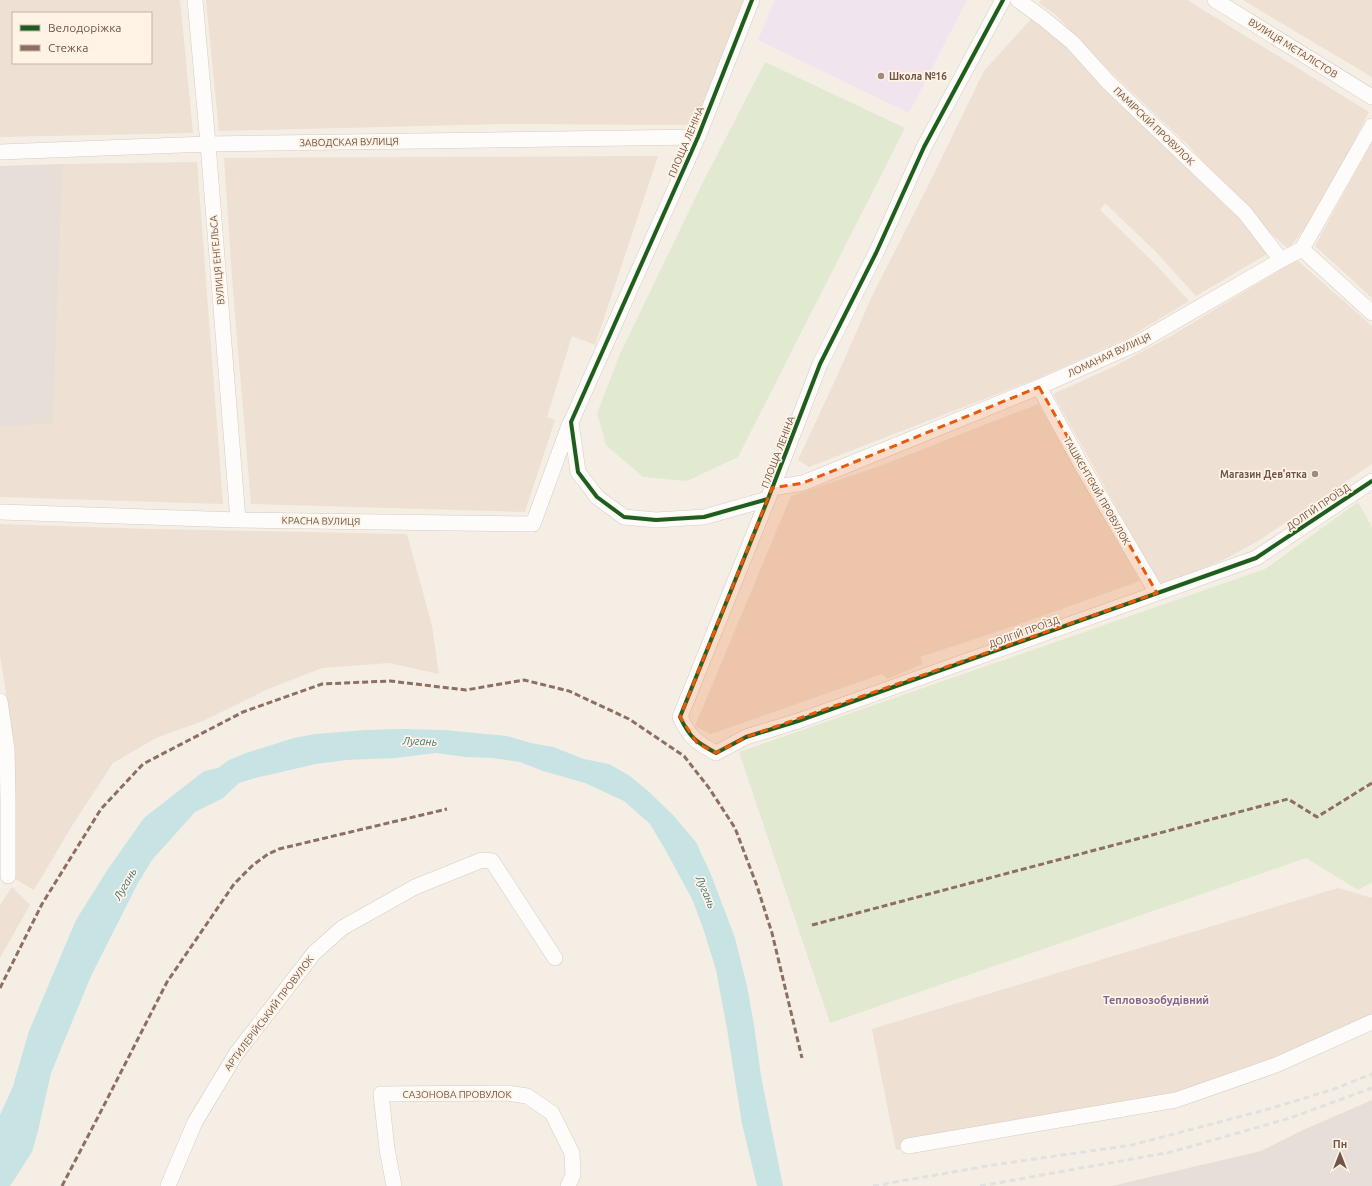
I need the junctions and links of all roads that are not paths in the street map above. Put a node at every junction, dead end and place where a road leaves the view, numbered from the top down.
1 (195, 0) edge
2 (752, 0) edge
3 (1003, 0) edge
4 (1018, 0) edge
5 (1215, 0) edge
6 (1372, 97) edge
7 (1372, 126) edge
8 (698, 137) junction
9 (208, 144) junction
10 (0, 152) edge
11 (1302, 249) junction
12 (1281, 260) junction
13 (1372, 313) edge
14 (1039, 387) junction
15 (570, 422) junction
16 (1372, 481) edge
17 (770, 493) junction
18 (0, 512) edge
19 (238, 520) junction
20 (1157, 593) junction
21 (0, 701) edge
22 (8, 876) dead end
23 (555, 958) dead end
24 (1372, 1022) edge
25 (908, 1146) dead end
26 (570, 1181) edge
27 (168, 1186) edge
28 (394, 1186) edge

1 - 9 street, ВУЛИЦЯ ЕНГЕЛЬСА
2 - 8 street, ПЛОЩА ЛЕНІНА
3 - 17 street, ПЛОЩА ЛЕНІНА
4 - 12 street, ПАМІРСКІЙ ПРОВУЛОК
5 - 6 street, ВУЛИЦЯ МЄТАЛІСТОВ
7 - 11 street
8 - 9 street, ЗАВОДСКАЯ ВУЛИЦЯ
8 - 15 street, ПЛОЩА ЛЕНІНА
9 - 10 street, ЗАВОДСКАЯ ВУЛИЦЯ
9 - 19 street, ВУЛИЦЯ ЕНГЕЛЬСА
11 - 12 street, ЛОМАНАЯ ВУЛИЦЯ
11 - 13 street
12 - 14 street, ЛОМАНАЯ ВУЛИЦЯ
14 - 17 street, ЛОМАНАЯ ВУЛИЦЯ
14 - 20 street, ТАШКЄНТСКІЙ ПРОВУЛОК
15 - 17 street, ПЛОЩА ЛЕНІНА
15 - 19 street, КРАСНА ВУЛИЦЯ
16 - 20 street, ДОЛГІЙ ПРОЇЗД
17 - 20 street, ДОЛГІЙ ПРОЇЗД
18 - 19 street, КРАСНА ВУЛИЦЯ
21 - 22 street
23 - 27 street, АРТИЛЕРІЙСЬКИЙ ПРОВУЛОК
24 - 25 street
26 - 28 street, САЗОНОВА ПРОВУЛОК

